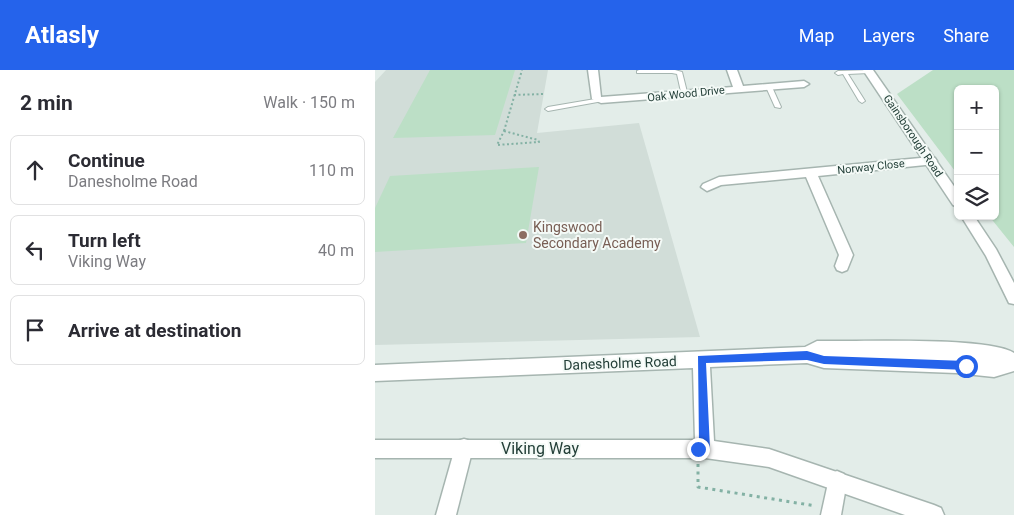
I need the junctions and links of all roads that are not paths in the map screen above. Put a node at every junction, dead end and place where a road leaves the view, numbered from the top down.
1 (593, 70) edge
2 (672, 70) edge
3 (732, 70) edge
4 (869, 71) edge
5 (639, 72) dead end
6 (841, 73) joint
7 (804, 84) dead end
8 (769, 87) junction
9 (739, 88) junction
10 (684, 92) junction
11 (601, 100) junction
12 (862, 101) dead end
13 (778, 107) dead end
14 (548, 109) dead end
15 (931, 161) junction
16 (811, 174) junction
17 (707, 187) dead end
18 (954, 196) edge
19 (970, 220) edge
20 (842, 266) dead end
21 (1014, 297) edge
22 (701, 359) junction
23 (1014, 363) edge
24 (375, 373) edge
25 (464, 448) junction
26 (375, 449) edge
27 (701, 449) junction
28 (837, 480) junction
29 (832, 512) edge
30 (446, 515) edge
31 (934, 515) edge

1 - 11 street
2 - 5 lane
2 - 10 lane
3 - 9 street
4 - 6 lane
4 - 15 street, Gainsborough Road
6 - 12 lane
7 - 8 street, Oak Wood Drive
8 - 9 street, Oak Wood Drive
8 - 13 lane
9 - 10 street, Oak Wood Drive
10 - 11 street, Oak Wood Drive
11 - 14 lane
15 - 16 street, Norway Close
15 - 18 street, Gainsborough Road
16 - 17 street, Norway Close
16 - 20 street
19 - 21 street
22 - 23 street, Danesholme Road
22 - 24 street, Danesholme Road
22 - 27 street
25 - 26 street, Viking Way
25 - 27 street, Viking Way
25 - 30 street
27 - 28 street, Viking Way
28 - 29 street
28 - 31 street, Viking Way

